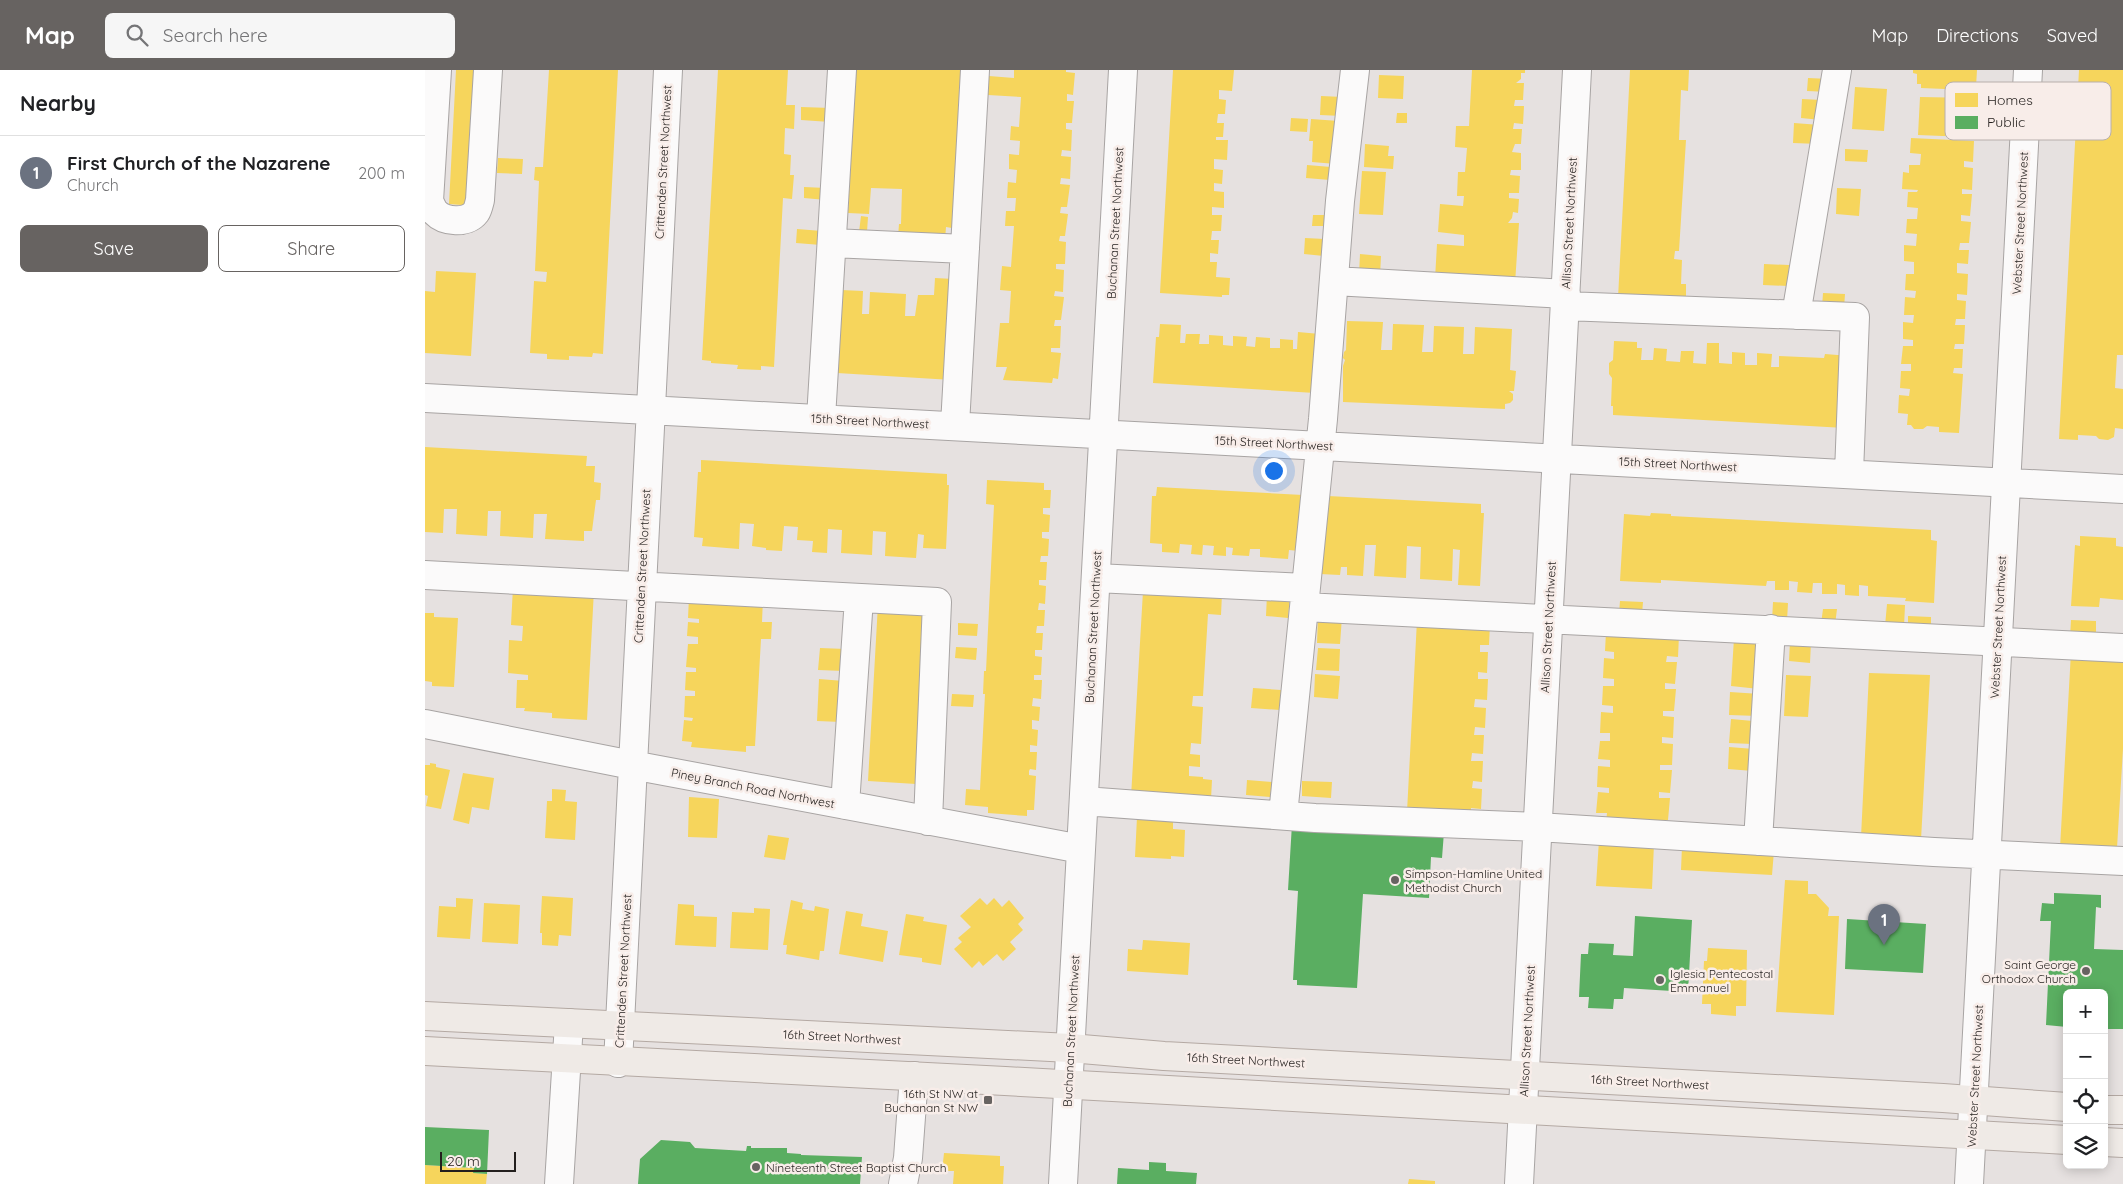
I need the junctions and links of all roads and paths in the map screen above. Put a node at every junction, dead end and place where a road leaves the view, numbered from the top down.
1 (437, 70) edge
2 (488, 70) edge
3 (668, 70) edge
4 (842, 70) edge
5 (975, 70) edge
6 (1123, 70) edge
7 (1355, 70) edge
8 (1577, 70) edge
9 (1837, 70) edge
10 (2024, 140) edge
11 (832, 243) junction
12 (965, 249) junction
13 (1334, 281) junction
14 (1565, 300) junction
15 (1796, 315) junction
16 (425, 398) edge
17 (651, 410) junction
18 (821, 418) junction
19 (955, 426) junction
20 (1103, 434) junction
21 (1321, 446) junction
22 (1557, 457) junction
23 (1849, 473) junction
24 (2006, 484) junction
25 (2123, 489) edge
26 (425, 575) edge
27 (1096, 578) junction
28 (641, 586) junction
29 (859, 598) junction
30 (1305, 598) junction
31 (1549, 618) junction
32 (1771, 629) junction
33 (1997, 643) junction
34 (2123, 648) edge
35 (425, 724) edge
36 (632, 765) junction
37 (1084, 801) junction
38 (845, 805) junction
39 (1283, 815) junction
40 (928, 821) junction
41 (1538, 826) junction
42 (1758, 841) junction
43 (1081, 849) junction
44 (1987, 854) junction
45 (2123, 861) edge
46 (425, 1016) edge
47 (569, 1023) junction
48 (621, 1026) junction
49 (1070, 1048) junction
50 (425, 1052) edge
51 (567, 1060) junction
52 (618, 1063) junction
53 (1524, 1074) junction
54 (914, 1076) junction
55 (1069, 1084) junction
56 (1973, 1101) junction
57 (2063, 1108) edge
58 (2108, 1110) edge
59 (2123, 1110) edge
60 (1522, 1111) junction
61 (1972, 1136) junction
62 (2063, 1140) edge
63 (2108, 1142) edge
64 (2123, 1143) edge
65 (559, 1184) edge
66 (903, 1184) edge
67 (1063, 1184) edge
68 (1519, 1184) edge
69 (1969, 1184) edge

1 - 2 street
3 - 17 street, Crittenden Street Northwest
4 - 11 street
5 - 12 street
6 - 20 street, Buchanan Street Northwest
7 - 13 street
8 - 14 street, Allison Street Northwest
9 - 15 street
10 - 24 street, Webster Street Northwest
11 - 12 street
11 - 18 street
12 - 19 street
13 - 14 street
13 - 21 street
14 - 15 street
14 - 22 street, Allison Street Northwest
15 - 23 street
16 - 17 street, 15th Street Northwest
17 - 18 street, 15th Street Northwest
17 - 28 street, Crittenden Street Northwest
18 - 19 street, 15th Street Northwest
19 - 20 street, 15th Street Northwest
20 - 21 street, 15th Street Northwest
20 - 27 street, Buchanan Street Northwest
21 - 22 street, 15th Street Northwest
21 - 30 street
22 - 23 street, 15th Street Northwest
22 - 31 street, Allison Street Northwest
23 - 24 street, 15th Street Northwest
24 - 25 street, 15th Street Northwest
24 - 33 street, Webster Street Northwest
26 - 28 street
27 - 30 street
27 - 37 street, Buchanan Street Northwest
28 - 29 street
28 - 36 street, Crittenden Street Northwest
29 - 38 street
29 - 40 street
30 - 31 street
30 - 39 street
31 - 32 street
31 - 41 street, Allison Street Northwest
32 - 33 street
32 - 42 street
33 - 34 street
33 - 44 street, Webster Street Northwest
35 - 36 street, Piney Branch Road Northwest
36 - 38 street, Piney Branch Road Northwest
36 - 48 street, Crittenden Street Northwest
37 - 39 street
37 - 43 street, Buchanan Street Northwest
38 - 40 street, Piney Branch Road Northwest
39 - 41 street
40 - 43 street, Piney Branch Road Northwest
41 - 42 street
41 - 53 street, Allison Street Northwest
42 - 44 street
43 - 49 street, Buchanan Street Northwest
44 - 45 street
44 - 56 street, Webster Street Northwest
46 - 47 main road, 16th Street Northwest
47 - 48 main road, 16th Street Northwest
47 - 51 street
48 - 49 main road, 16th Street Northwest
48 - 52 street, Crittenden Street Northwest
49 - 53 main road, 16th Street Northwest
49 - 55 street, Buchanan Street Northwest
50 - 51 main road
51 - 52 main road
51 - 65 street
52 - 54 main road
53 - 56 main road, 16th Street Northwest
53 - 60 street, Allison Street Northwest
54 - 55 main road
54 - 66 street
55 - 60 main road
55 - 67 street, Buchanan Street Northwest
56 - 57 main road, 16th Street Northwest
56 - 61 street, Webster Street Northwest
58 - 59 main road
60 - 61 main road
60 - 68 street, Allison Street Northwest
61 - 62 main road
61 - 69 street, Webster Street Northwest
63 - 64 main road

